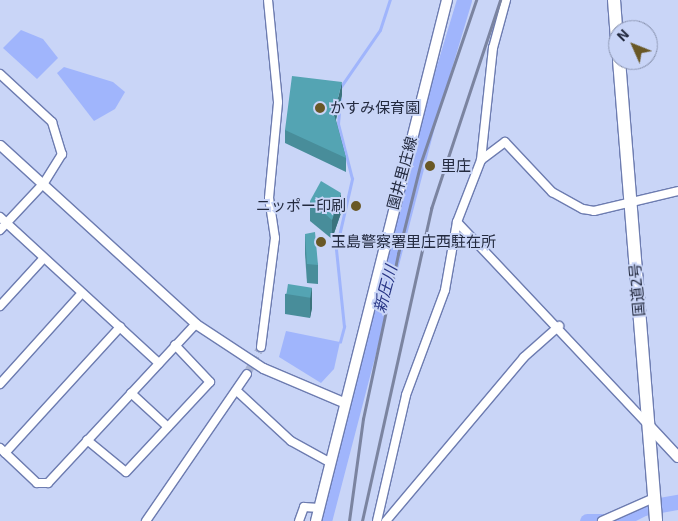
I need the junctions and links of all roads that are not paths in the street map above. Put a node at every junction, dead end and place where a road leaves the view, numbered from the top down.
1 (268, 0) edge
2 (447, 0) edge
3 (506, 0) edge
4 (614, 0) edge
5 (616, 20) edge
6 (619, 70) edge
7 (0, 74) edge
8 (0, 145) edge
9 (481, 160) junction
10 (43, 184) junction
11 (678, 192) edge
12 (630, 201) junction
13 (0, 217) edge
14 (457, 222) junction
15 (6, 223) junction
16 (0, 230) edge
17 (44, 258) junction
18 (82, 293) junction
19 (0, 306) edge
20 (196, 324) junction
21 (559, 326) junction
22 (120, 327) junction
23 (175, 346) junction
24 (261, 346) tunnel mouth
25 (159, 363) junction
26 (247, 374) tunnel mouth
27 (0, 384) edge
28 (238, 392) junction
29 (131, 393) junction
30 (343, 402) junction
31 (168, 427) junction
32 (650, 427) junction
33 (87, 440) junction
34 (3, 450) edge
35 (678, 457) edge
36 (329, 462) junction
37 (654, 498) junction
38 (319, 508) junction
39 (146, 521) edge
40 (299, 521) edge
41 (316, 521) edge
42 (377, 521) edge
43 (386, 521) edge
44 (602, 521) edge
45 (656, 521) edge

1 - 24 street
2 - 30 main road, 園井里庄線
3 - 9 street
4 - 5 highway
6 - 12 highway, 国道2号
7 - 10 street
8 - 10 street
9 - 12 street
9 - 14 street
10 - 15 street
10 - 20 street
11 - 12 street
12 - 32 highway, 国道2号
13 - 15 street
14 - 21 street
14 - 42 street
15 - 16 street
15 - 17 street
17 - 18 street
17 - 19 street
18 - 22 street
18 - 27 street
20 - 23 street
20 - 30 street
21 - 32 street
21 - 43 street
22 - 25 street
22 - 34 street
23 - 25 street
23 - 31 street
25 - 29 street
26 - 28 street
28 - 36 street
28 - 39 street
29 - 31 street
29 - 33 street
30 - 36 main road, 園井里庄線
31 - 33 street
32 - 35 main road
32 - 37 highway, 国道2号
33 - 34 street
36 - 38 main road, 園井里庄線
37 - 44 street
37 - 45 highway, 国道2号
38 - 40 street
38 - 41 main road, 園井里庄線

